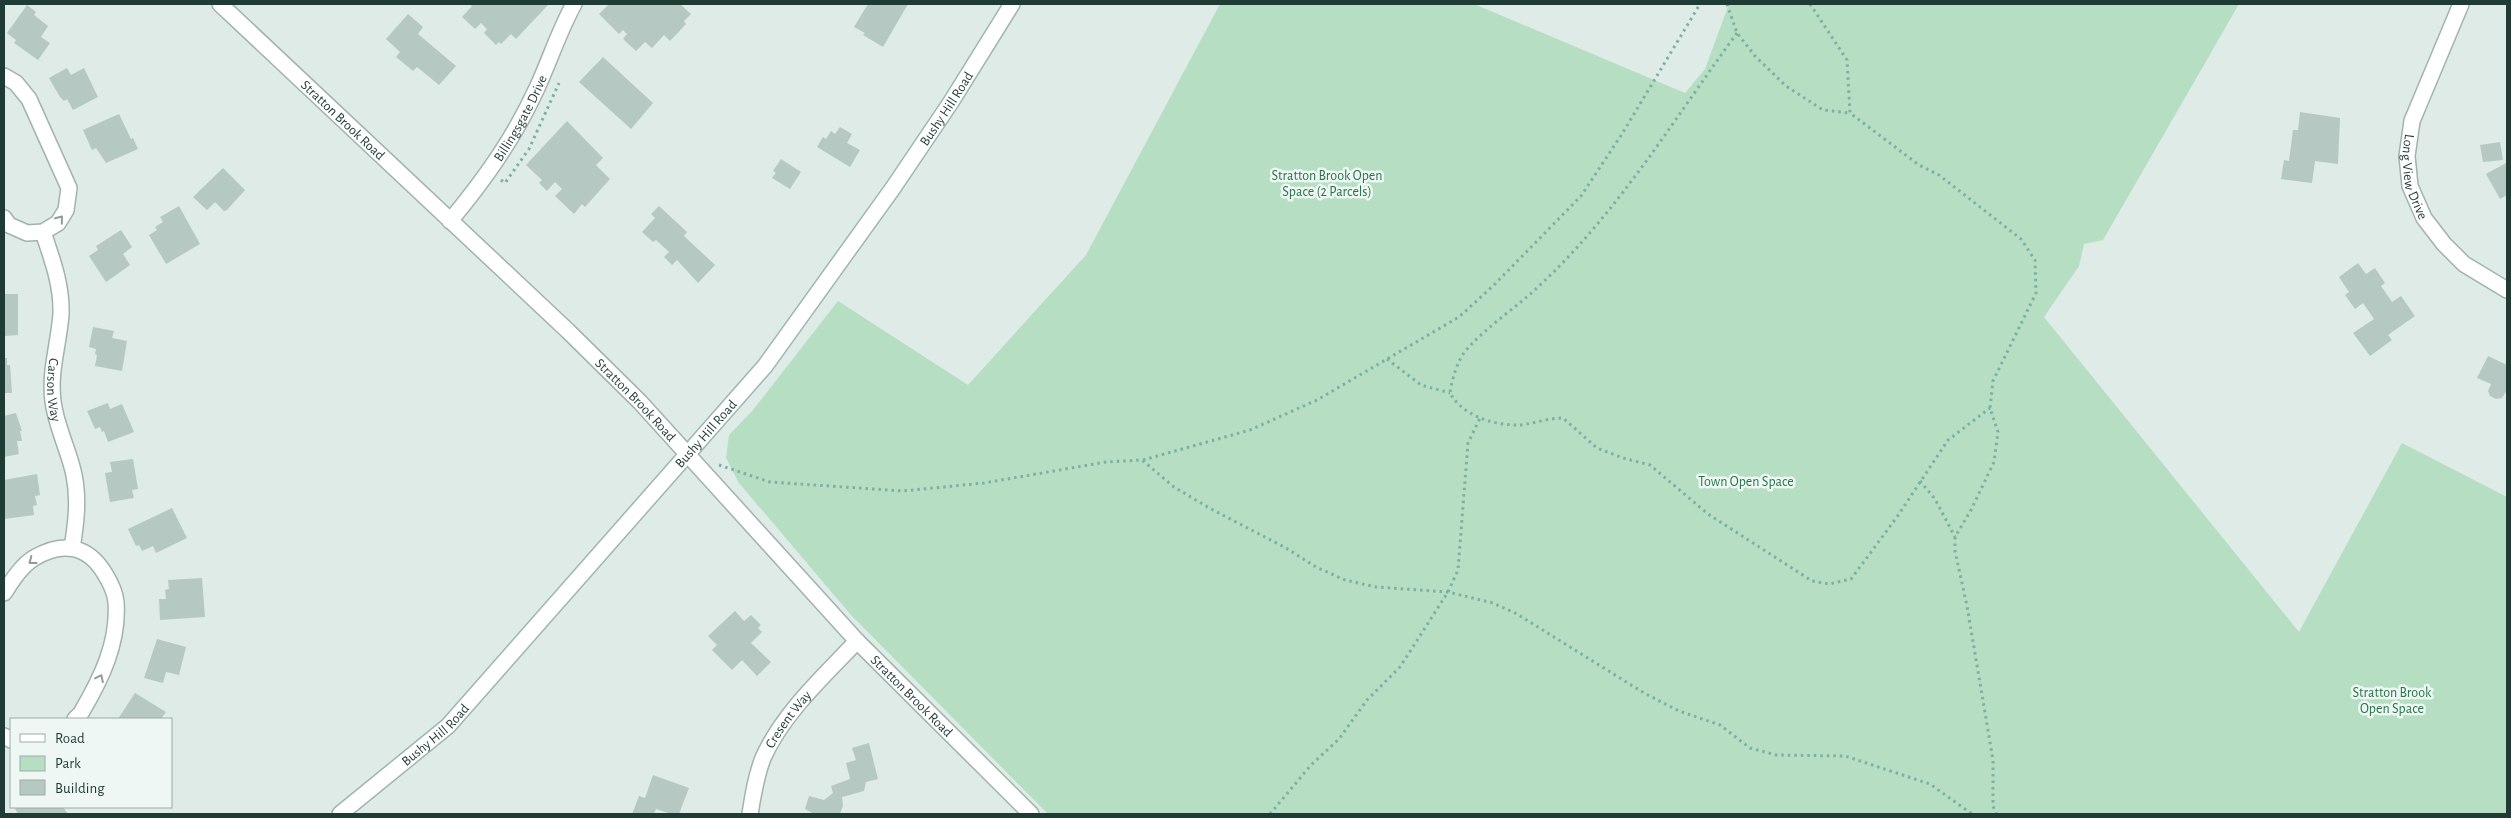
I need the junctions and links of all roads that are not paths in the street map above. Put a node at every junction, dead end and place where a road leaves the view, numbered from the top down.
1 (220, 4) edge
2 (574, 4) edge
3 (1012, 4) edge
4 (2461, 4) edge
5 (4, 76) edge
6 (4, 218) edge
7 (450, 221) junction
8 (42, 232) junction
9 (2507, 290) edge
10 (688, 454) junction
11 (72, 548) junction
12 (4, 593) edge
13 (857, 641) junction
14 (76, 718) edge
15 (340, 814) edge
16 (750, 814) edge
17 (1031, 814) edge

1 - 7 street, Stratton Brook Road
2 - 7 street, Billingsgate Drive
3 - 10 street, Bushy Hill Road
4 - 9 street, Long View Drive
8 -> 5 street
6 - 8 street
7 - 10 street, Stratton Brook Road
8 - 11 street, Carson Way
10 - 13 street, Stratton Brook Road
10 - 15 street, Bushy Hill Road
11 -> 12 street
14 -> 11 street
13 - 16 street, Cresent Way
13 - 17 street, Stratton Brook Road

